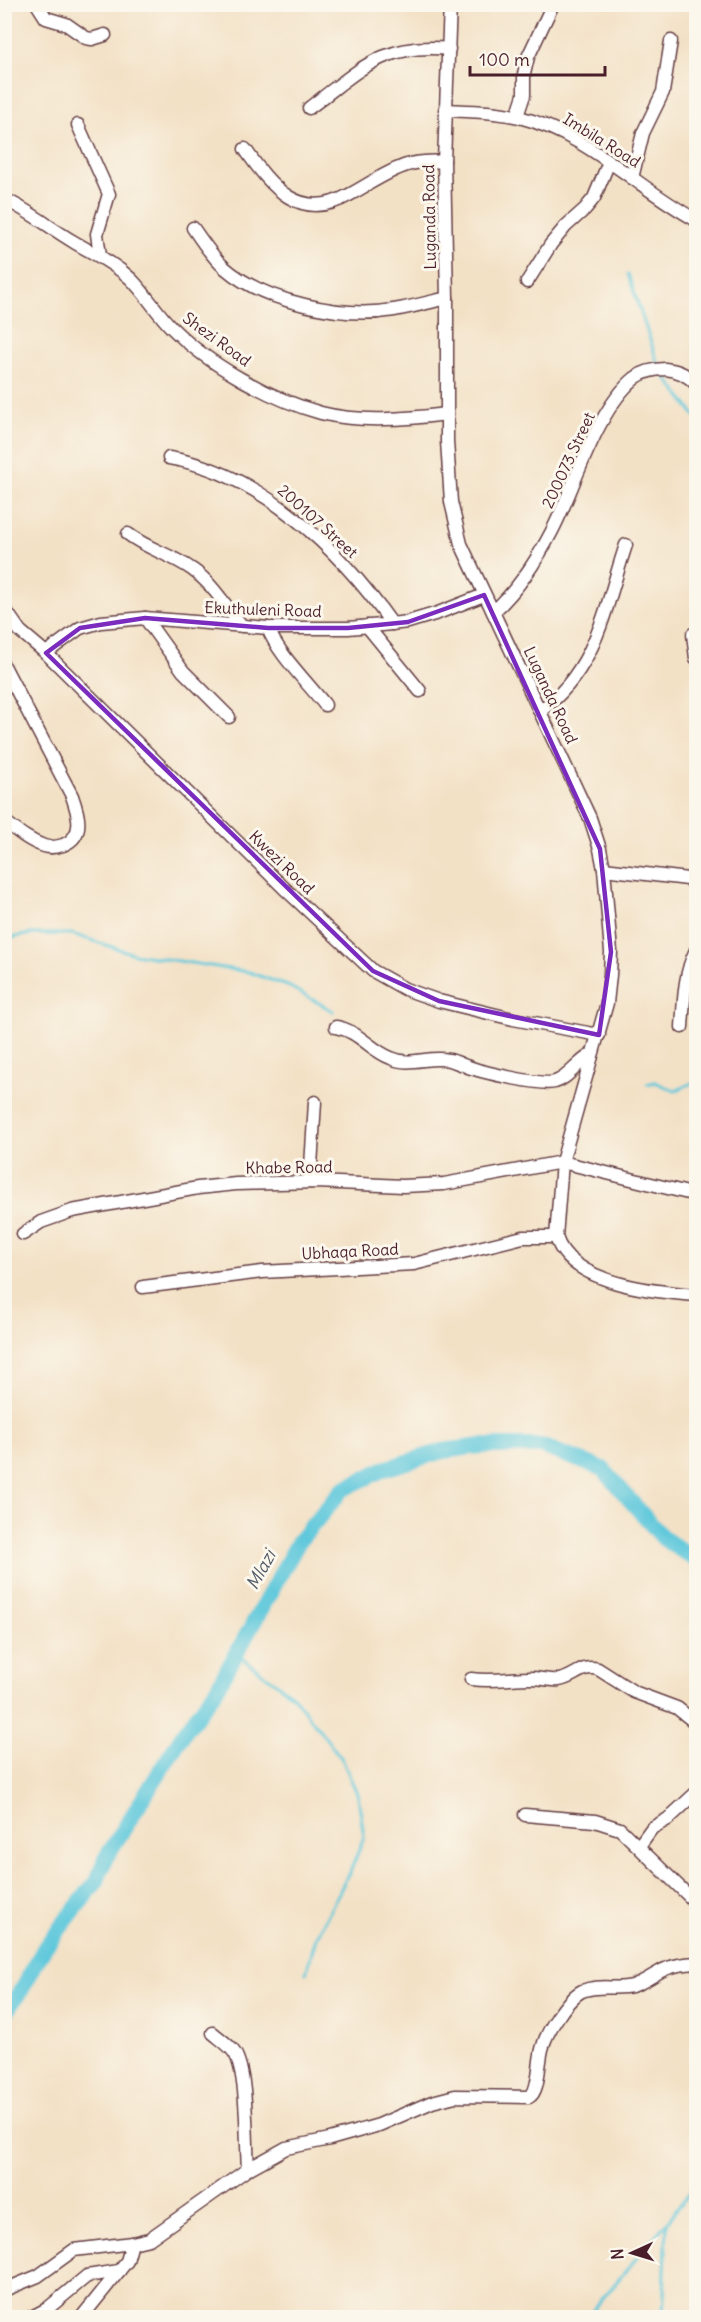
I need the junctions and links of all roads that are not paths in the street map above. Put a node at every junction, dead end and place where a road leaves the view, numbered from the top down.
1 (37, 4) edge
2 (450, 4) edge
3 (553, 4) edge
4 (105, 35) dead end
5 (671, 41) dead end
6 (449, 49) junction
7 (309, 108) dead end
8 (445, 110) junction
9 (517, 116) junction
10 (78, 125) dead end
11 (245, 149) dead end
12 (444, 161) junction
13 (609, 162) junction
14 (632, 178) junction
15 (5, 199) edge
16 (696, 220) edge
17 (193, 228) dead end
18 (100, 255) junction
19 (527, 282) dead end
20 (447, 298) junction
21 (696, 384) edge
22 (447, 414) junction
23 (169, 458) dead end
24 (128, 534) dead end
25 (626, 545) dead end
26 (484, 595) junction
27 (4, 608) edge
28 (493, 612) junction
29 (145, 618) junction
30 (392, 624) junction
31 (242, 626) junction
32 (367, 626) junction
33 (268, 628) junction
34 (20, 631) junction
35 (4, 632) edge
36 (693, 634) dead end
37 (46, 653) junction
38 (696, 658) edge
39 (4, 666) edge
40 (420, 691) dead end
41 (325, 705) dead end
42 (540, 711) junction
43 (228, 717) dead end
44 (4, 809) edge
45 (9, 824) edge
46 (604, 869) junction
47 (696, 880) edge
48 (696, 950) edge
49 (336, 1027) dead end
50 (682, 1027) dead end
51 (599, 1035) junction
52 (591, 1056) junction
53 (315, 1102) dead end
54 (561, 1162) junction
55 (310, 1182) junction
56 (696, 1195) edge
57 (23, 1234) dead end
58 (556, 1237) junction
59 (143, 1287) dead end
60 (696, 1295) edge
61 (471, 1679) dead end
62 (696, 1723) edge
63 (696, 1793) edge
64 (525, 1815) dead end
65 (639, 1846) junction
66 (696, 1903) edge
67 (696, 1963) edge
68 (213, 2033) dead end
69 (248, 2169) junction
70 (132, 2243) junction
71 (119, 2271) junction
72 (4, 2290) edge
73 (30, 2318) edge
74 (81, 2318) edge

1 - 4 street
2 - 6 street, Luganda Road
3 - 9 street
5 - 14 street
6 - 7 street
6 - 8 street, Luganda Road
8 - 9 street, Imbila Road
8 - 12 street, Luganda Road
9 - 13 street, Imbila Road
10 - 18 street
11 - 12 street
12 - 20 street, Luganda Road
13 - 14 street, Imbila Road
13 - 19 street
14 - 16 street, Imbila Road
15 - 18 street, Shezi Road
17 - 20 street
18 - 22 street, Shezi Road
20 - 22 street, Luganda Road
21 - 28 street, 200073 Street
22 - 26 street, Luganda Road
23 - 30 street, 200107 Street
24 - 31 street
25 - 42 street
26 - 28 street, Luganda Road
26 - 30 street, Ekuthuleni Road
27 - 34 street, Kwezi Road
28 - 42 street, Luganda Road
29 - 31 street, Ekuthuleni Road
29 - 37 street, Ekuthuleni Road
29 - 43 street
30 - 32 street, Ekuthuleni Road
31 - 33 street, Ekuthuleni Road
32 - 33 street, Ekuthuleni Road
32 - 40 street
33 - 41 street
34 - 35 street
34 - 37 street, Kwezi Road
36 - 38 street
37 - 51 street, Kwezi Road
39 - 45 street
42 - 46 street, Luganda Road
44 - 45 street
46 - 47 street
46 - 51 street, Luganda Road
48 - 50 street
49 - 52 street
51 - 52 street, Luganda Road
52 - 54 street, Luganda Road
53 - 55 street
54 - 55 street, Khabe Road
54 - 56 street
54 - 58 street, Luganda Road
55 - 57 street, Khabe Road
58 - 59 street, Ubhaqa Road
58 - 60 street
61 - 62 street
63 - 65 street
64 - 65 street
65 - 66 street
67 - 69 street
68 - 69 street
69 - 70 street
70 - 71 street
70 - 72 street
71 - 73 street
71 - 74 street

